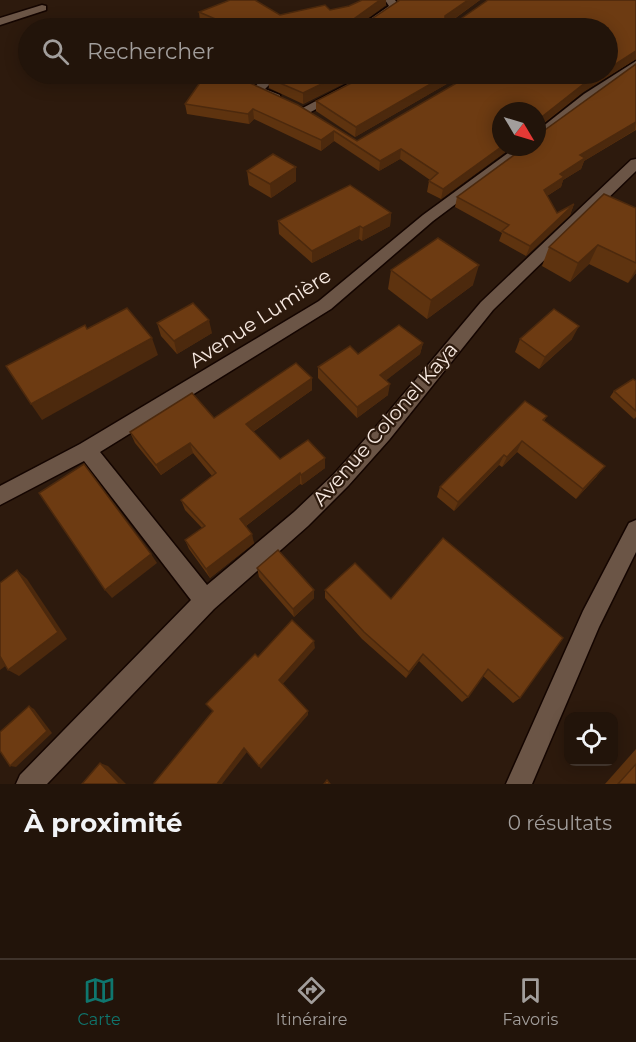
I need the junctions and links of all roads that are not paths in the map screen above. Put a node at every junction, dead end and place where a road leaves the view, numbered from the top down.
1 (390, 0) edge
2 (42, 8) dead end
3 (378, 18) edge
4 (0, 22) edge
5 (636, 64) edge
6 (618, 76) edge
7 (263, 84) edge
8 (353, 84) edge
9 (607, 84) edge
10 (546, 130) edge
11 (513, 156) edge
12 (636, 163) edge
13 (87, 450) junction
14 (0, 496) edge
15 (636, 530) edge
16 (206, 601) junction
17 (29, 784) edge
18 (519, 784) edge

1 - 3 street
2 - 4 street
5 - 6 street
7 - 8 street
9 - 10 street
11 - 13 street, Avenue Lumière
12 - 16 street, Avenue Colonel Kaya
13 - 14 street, Avenue Lumière
13 - 16 street
15 - 18 street
16 - 17 street, Avenue Colonel Kaya

